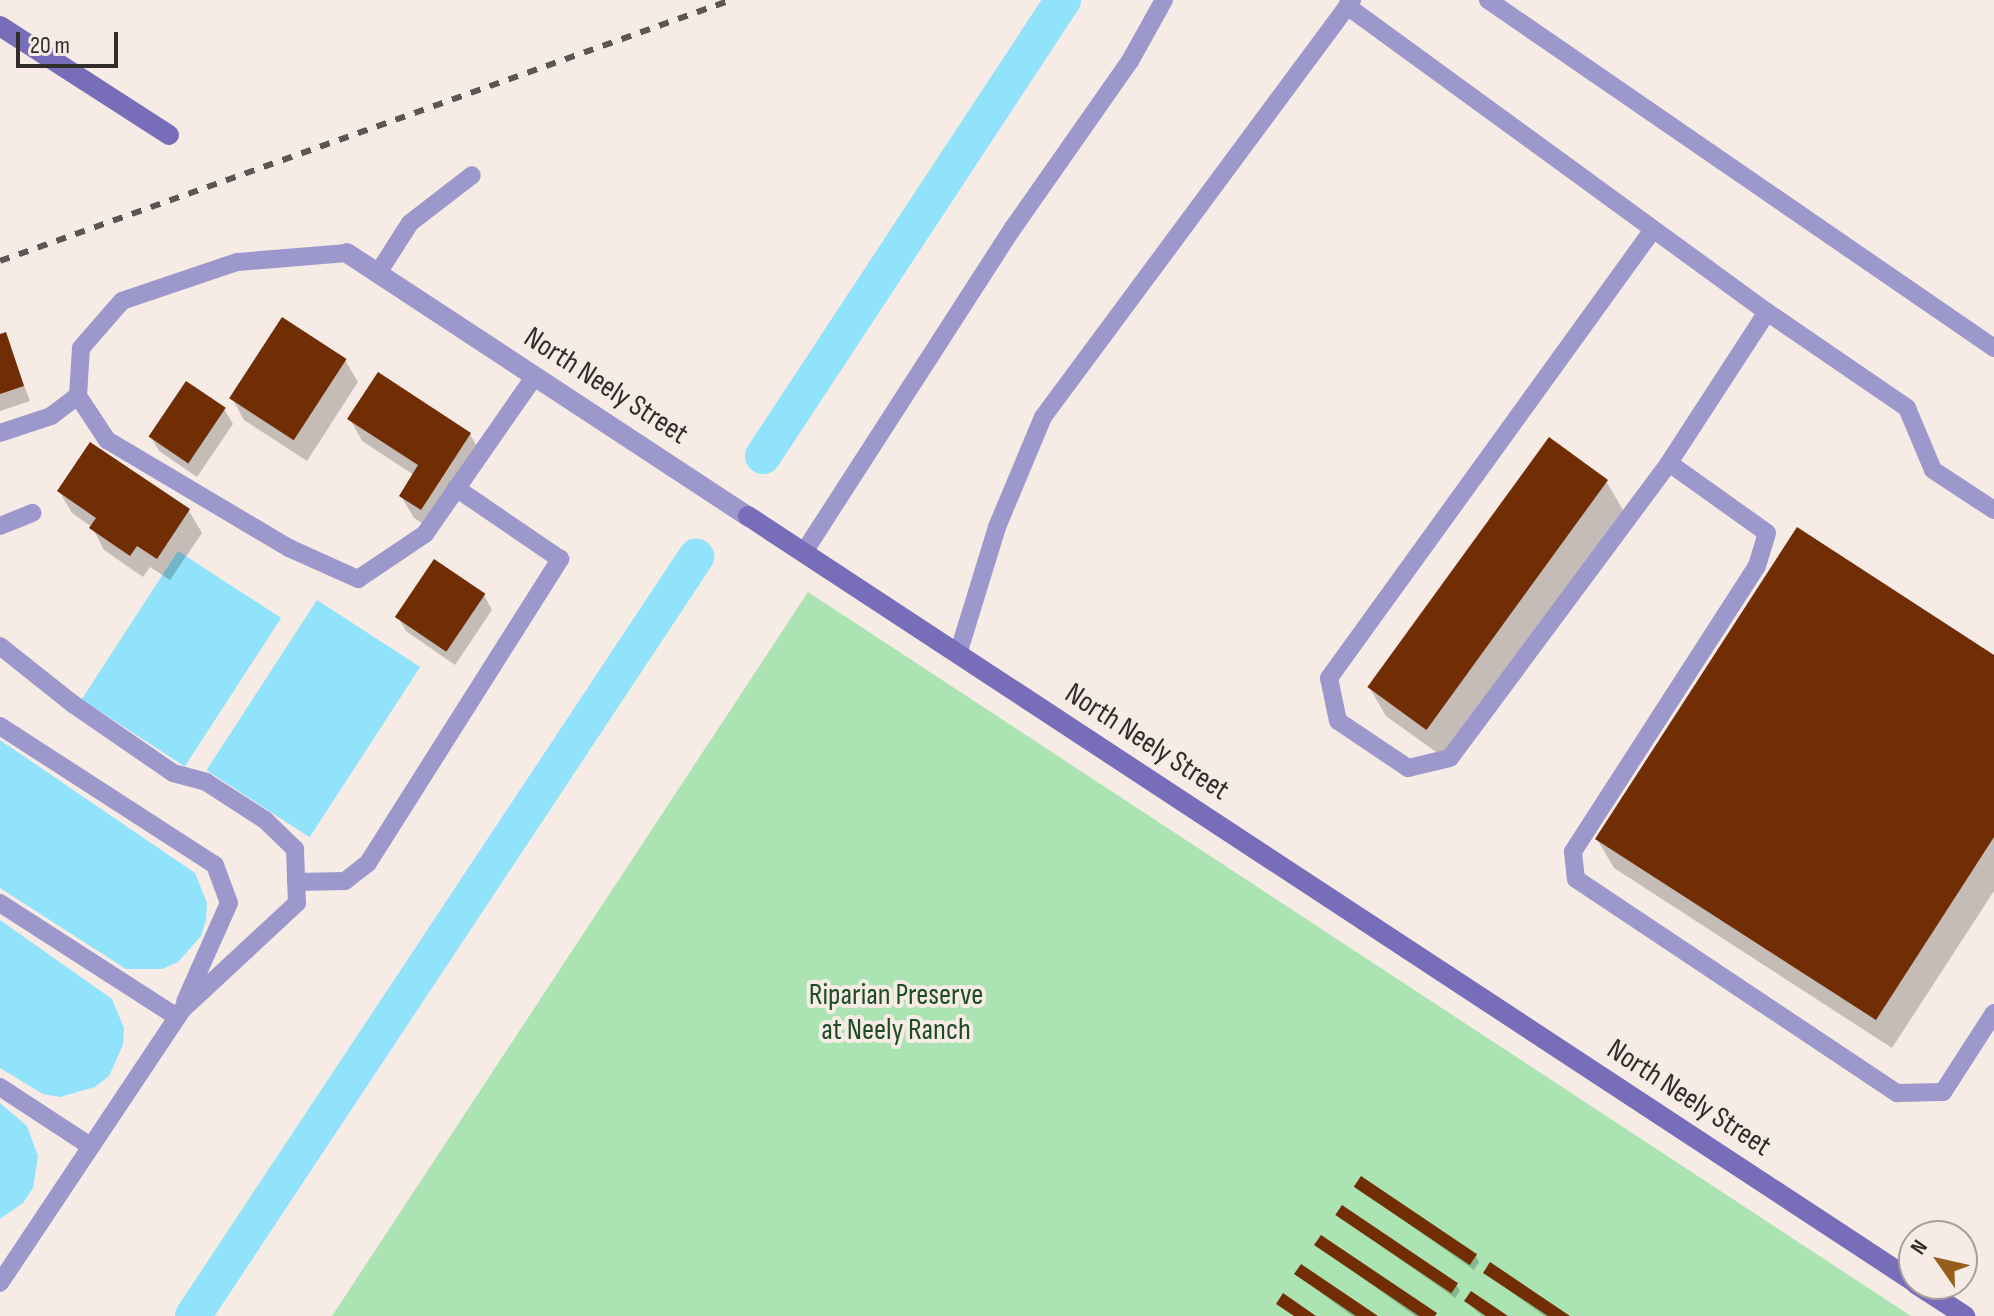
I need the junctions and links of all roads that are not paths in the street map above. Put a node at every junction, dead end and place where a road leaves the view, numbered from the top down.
1 (1164, 0) edge
2 (1488, 0) edge
3 (1350, 3) edge
4 (0, 26) edge
5 (169, 135) dead end
6 (472, 175) dead end
7 (1652, 231) junction
8 (347, 253) joint
9 (378, 273) junction
10 (1767, 312) junction
11 (1994, 348) edge
12 (535, 376) junction
13 (78, 396) junction
14 (0, 433) edge
15 (1669, 463) junction
16 (456, 488) junction
17 (1994, 510) edge
18 (32, 513) dead end
19 (0, 526) edge
20 (804, 552) junction
21 (0, 646) edge
22 (958, 654) junction
23 (0, 726) edge
24 (296, 882) junction
25 (0, 903) edge
26 (179, 1013) junction
27 (1994, 1013) edge
28 (0, 1087) edge
29 (90, 1146) junction
30 (1898, 1272) edge
31 (3, 1274) edge
32 (1941, 1300) edge
33 (1965, 1316) edge

1 - 20 lane
2 - 11 lane
3 - 7 lane
3 - 22 lane
4 - 5 street
6 - 9 lane
7 - 10 lane
7 - 15 lane
8 - 9 street, North Neely Street
8 - 13 lane
9 - 12 street, North Neely Street
10 - 15 lane
10 - 17 lane
12 - 16 lane
12 - 20 street, North Neely Street
13 - 14 lane
13 - 16 lane
15 - 27 lane
16 - 24 lane
18 - 19 lane
20 - 22 street, North Neely Street
21 - 24 lane
22 - 30 street, North Neely Street
23 - 26 lane
24 - 26 lane
25 - 26 lane
26 - 29 lane
28 - 29 lane
29 - 31 lane
32 - 33 street, North Neely Street

